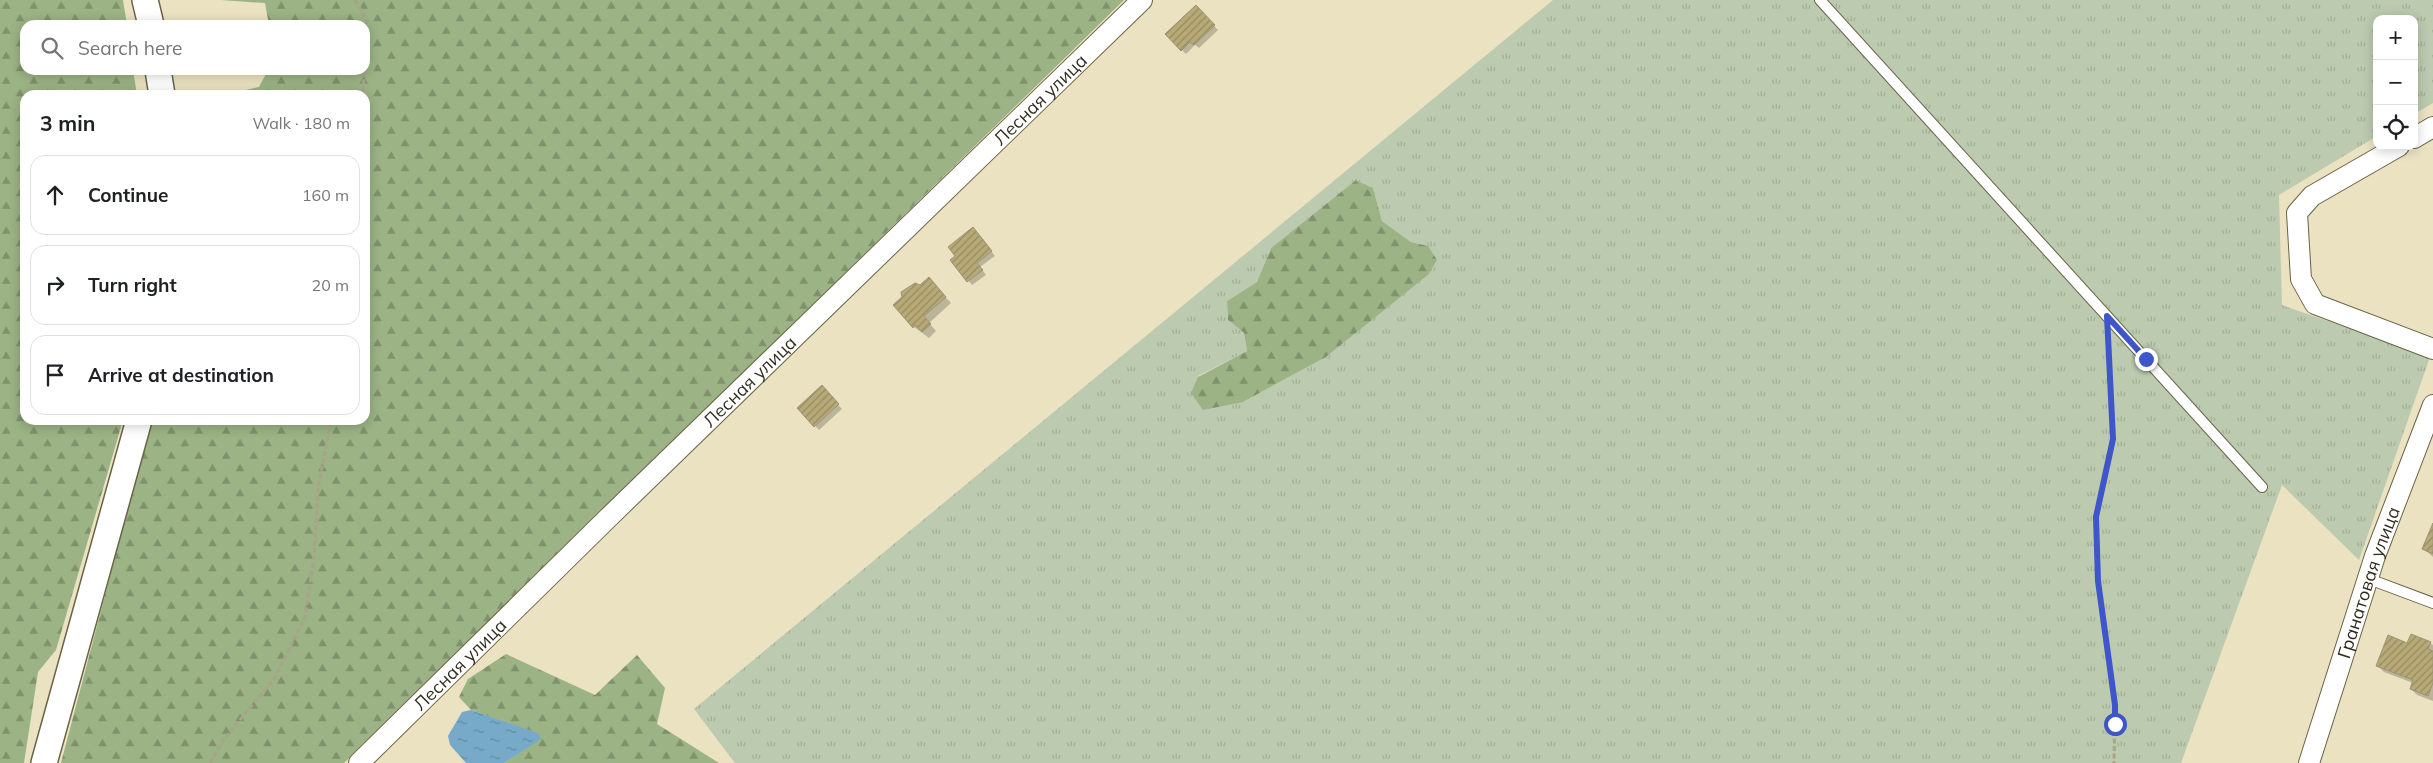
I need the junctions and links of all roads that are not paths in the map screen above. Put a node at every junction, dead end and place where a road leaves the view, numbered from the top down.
1 (145, 0) edge
2 (1142, 0) edge
3 (1820, 0) edge
4 (150, 20) edge
5 (159, 75) edge
6 (161, 90) edge
7 (2433, 127) edge
8 (2418, 136) edge
9 (2392, 150) edge
10 (2433, 349) edge
11 (2433, 405) edge
12 (138, 425) edge
13 (2262, 488) dead end
14 (2369, 579) junction
15 (2433, 603) edge
16 (44, 763) edge
17 (359, 763) edge
18 (2309, 763) edge

1 - 4 street
2 - 17 street, Лесная улица
3 - 13 lane
5 - 6 street
7 - 8 street
9 - 10 street
11 - 14 street, Гранатовая улица
12 - 16 street
14 - 15 lane
14 - 18 street, Гранатовая улица

